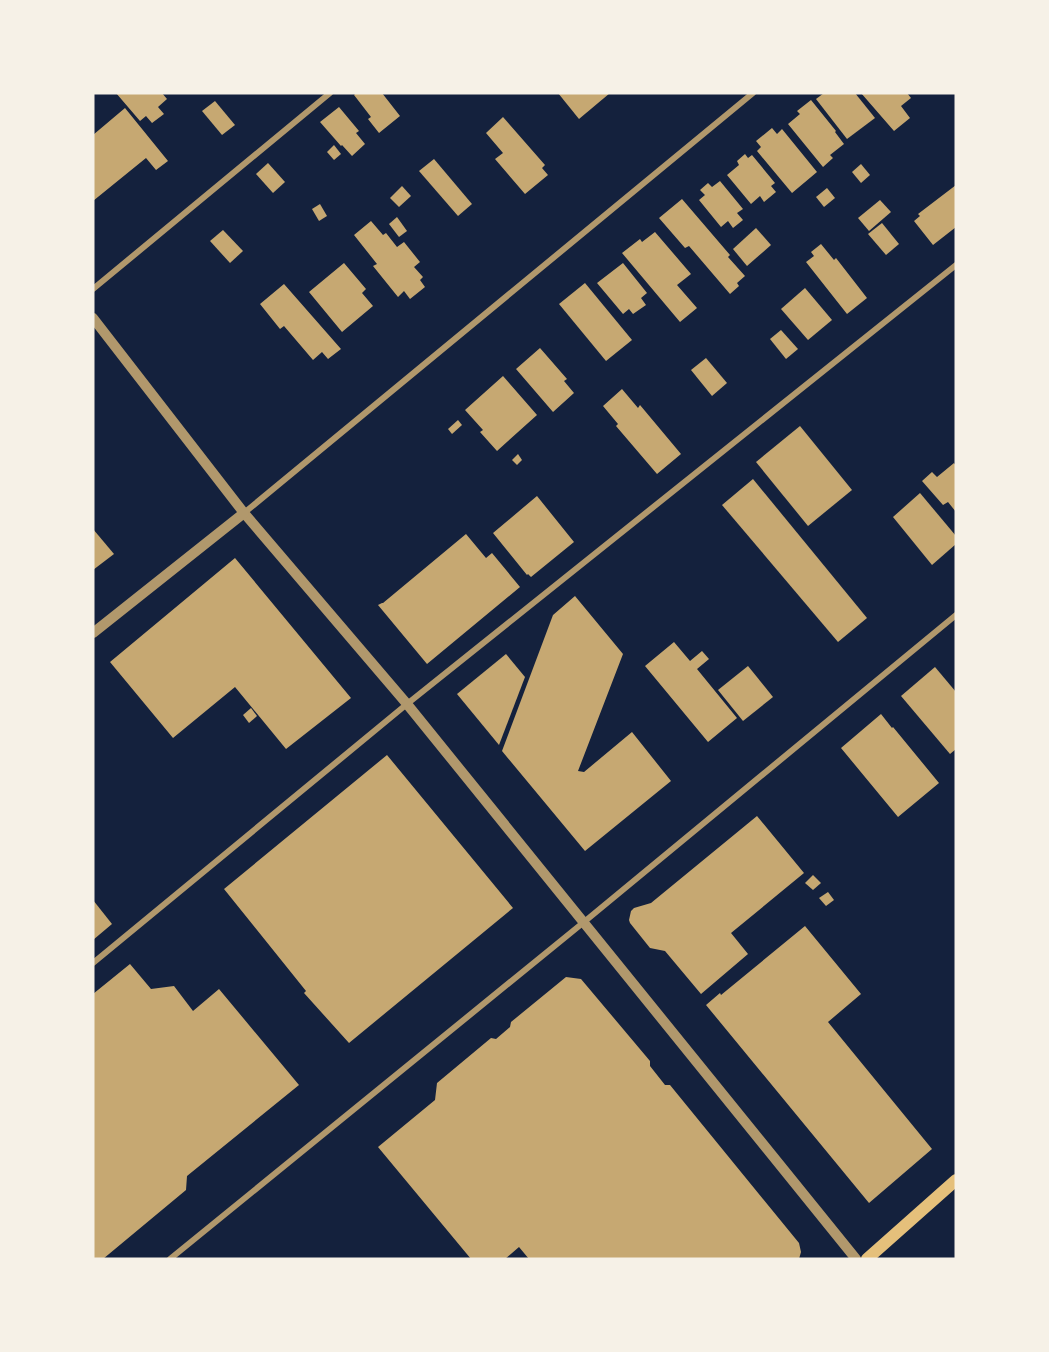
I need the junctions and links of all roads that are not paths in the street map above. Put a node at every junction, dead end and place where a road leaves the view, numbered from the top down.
1 (330, 93) edge
2 (753, 93) edge
3 (956, 265) edge
4 (93, 289) edge
5 (93, 318) edge
6 (244, 513) junction
7 (956, 615) edge
8 (93, 633) edge
9 (406, 704) junction
10 (584, 922) junction
11 (93, 963) edge
12 (956, 1180) edge
13 (170, 1259) edge
14 (856, 1259) edge
15 (867, 1259) edge

1 - 4 street
2 - 6 street
3 - 9 street
5 - 6 street
6 - 8 street
6 - 9 street
7 - 10 street
9 - 10 street
9 - 11 street
10 - 13 street
10 - 14 street
12 - 15 main road

